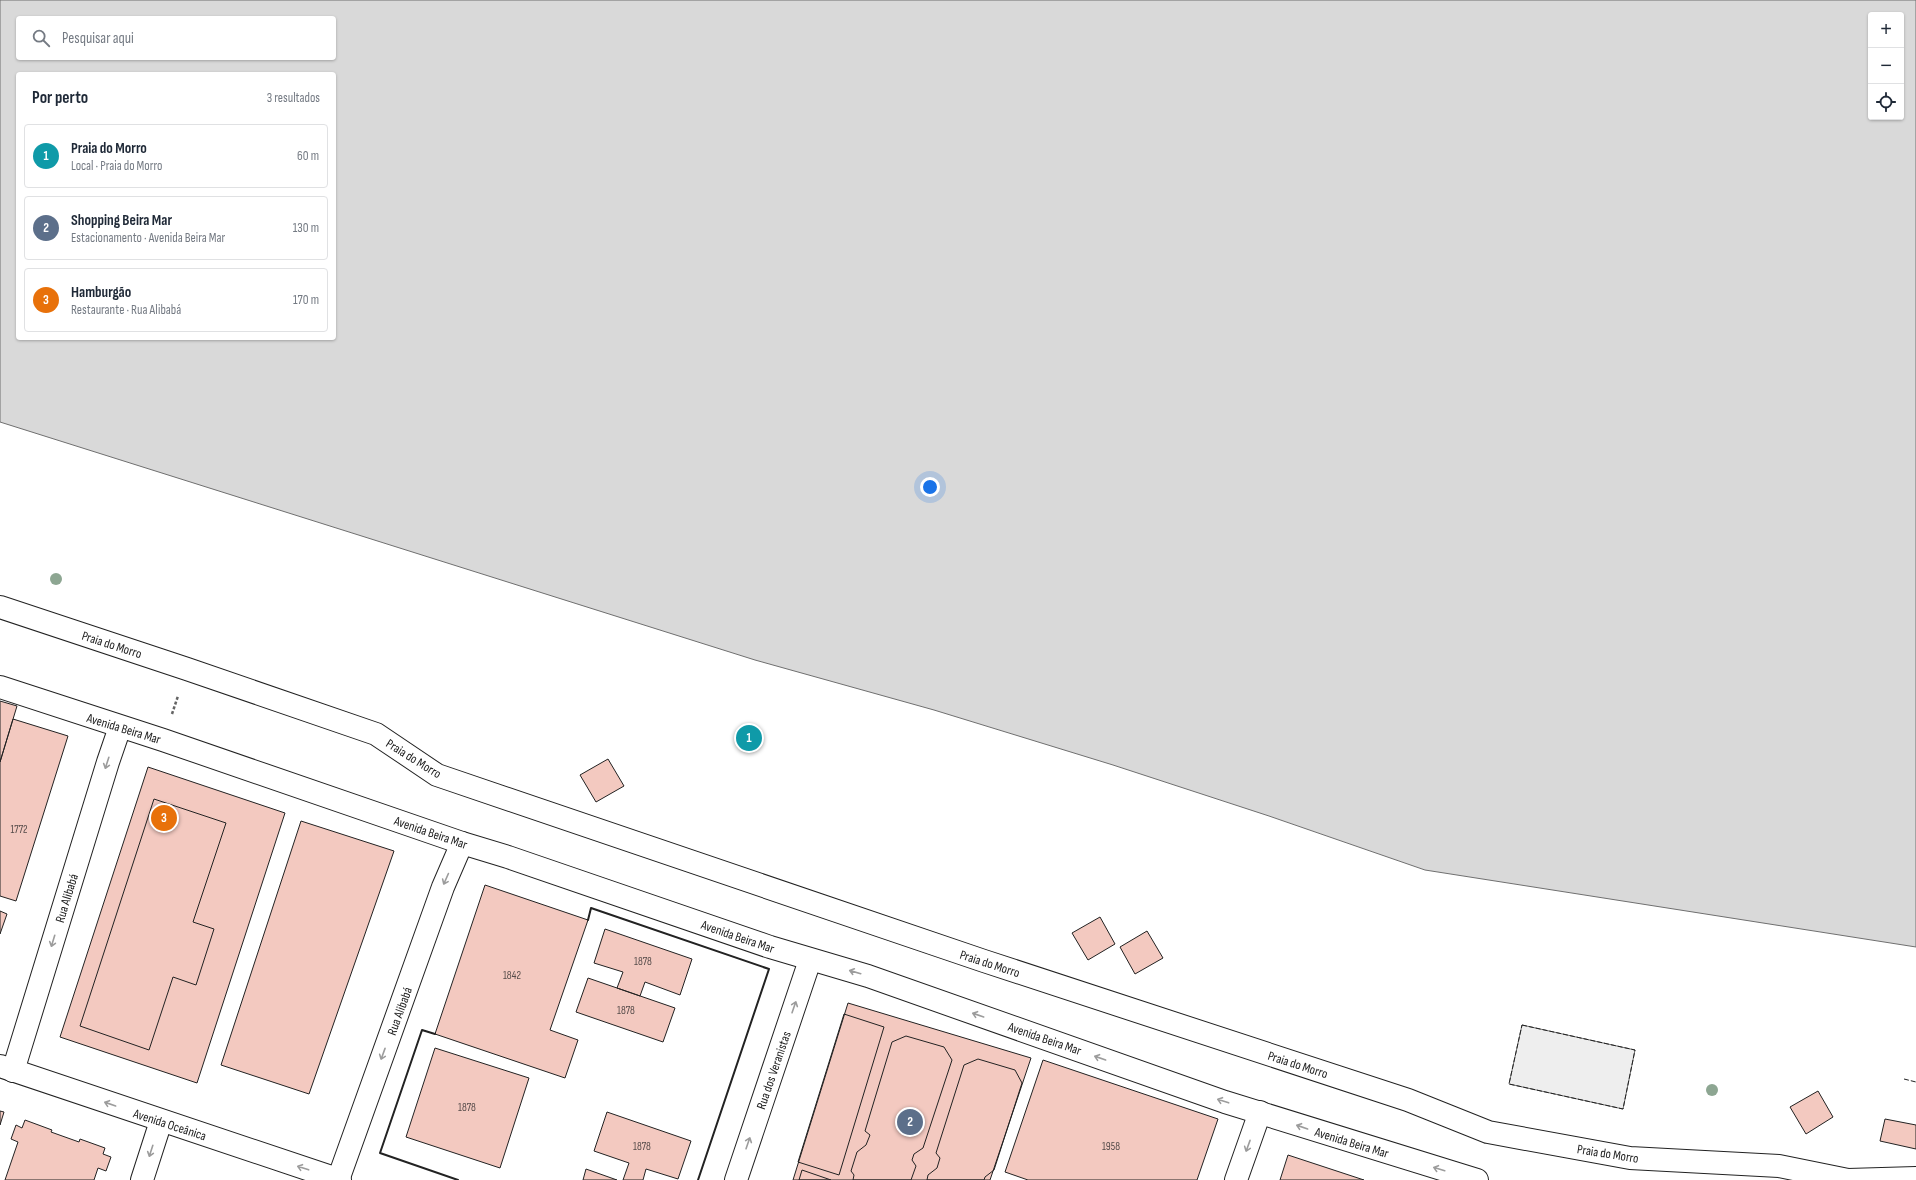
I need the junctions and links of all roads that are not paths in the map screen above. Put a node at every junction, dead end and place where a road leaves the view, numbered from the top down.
1 (0, 607) edge
2 (0, 687) edge
3 (120, 726) junction
4 (462, 844) junction
5 (810, 960) junction
6 (6, 1069) edge
7 (1260, 1112) junction
8 (161, 1121) junction
9 (1916, 1178) edge
10 (142, 1180) edge
11 (339, 1180) edge
12 (736, 1180) edge
13 (1236, 1180) edge
14 (1477, 1180) edge

1 - 9 street, Praia do Morro
2 - 3 street, Avenida Beira Mar
3 - 4 street, Avenida Beira Mar
3 -> 6 street, Rua Alibabá
4 - 5 street, Avenida Beira Mar
4 -> 11 street, Rua Alibabá
7 -> 5 street, Avenida Beira Mar
12 -> 5 street, Rua dos Veranistas
8 -> 6 street, Avenida Oceânica
7 -> 13 street
14 -> 7 street, Avenida Beira Mar
8 -> 10 street
11 -> 8 street, Avenida Oceânica

